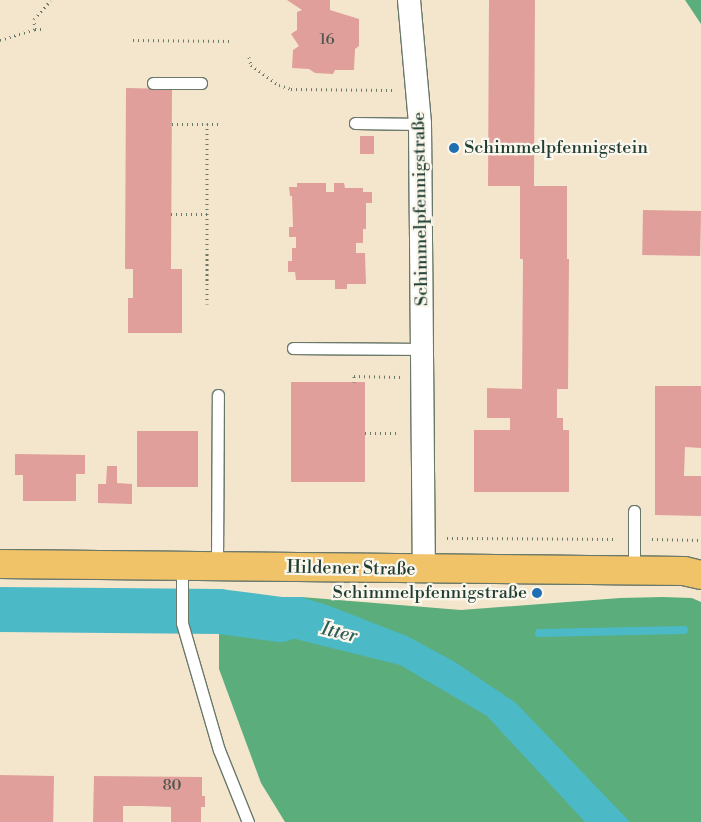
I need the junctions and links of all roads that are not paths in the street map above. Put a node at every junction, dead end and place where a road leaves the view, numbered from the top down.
1 (409, 0) edge
2 (153, 83) dead end
3 (201, 84) dead end
4 (355, 123) dead end
5 (420, 124) junction
6 (293, 348) dead end
7 (423, 349) junction
8 (218, 395) dead end
9 (634, 510) dead end
10 (0, 564) edge
11 (217, 567) junction
12 (424, 570) junction
13 (634, 570) junction
14 (182, 572) junction
15 (701, 575) edge
16 (248, 822) edge

1 - 5 street, Schimmelpfennigstraße
2 - 3 lane
4 - 5 lane
5 - 7 street, Schimmelpfennigstraße
6 - 7 lane
7 - 12 street, Schimmelpfennigstraße
8 - 11 lane
9 - 13 lane
10 - 14 main road, Hildener Straße
11 - 12 main road, Hildener Straße
11 - 14 main road, Hildener Straße
12 - 13 main road, Hildener Straße
13 - 15 main road, Hildener Straße
14 - 16 lane

